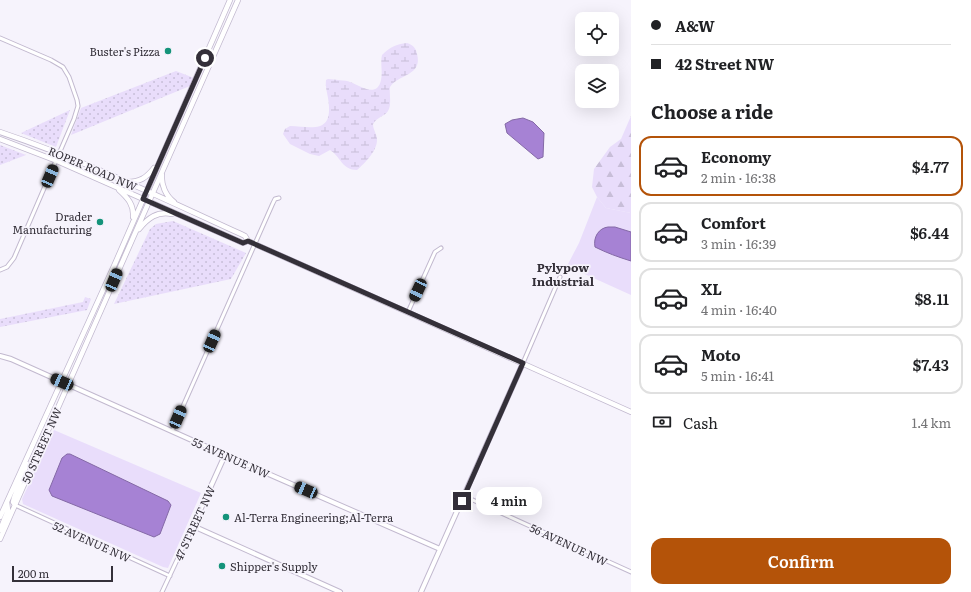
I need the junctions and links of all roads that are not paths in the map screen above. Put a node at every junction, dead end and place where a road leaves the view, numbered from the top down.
1 (231, 0) edge
2 (237, 1) edge
3 (0, 38) edge
4 (0, 132) edge
5 (0, 139) edge
6 (60, 154) junction
7 (56, 161) junction
8 (158, 164) junction
9 (164, 168) junction
10 (124, 182) junction
11 (117, 187) junction
12 (146, 191) junction
13 (152, 194) junction
14 (279, 198) dead end
15 (143, 199) junction
16 (149, 201) junction
17 (180, 206) junction
18 (178, 214) junction
19 (132, 223) junction
20 (135, 233) junction
21 (248, 241) junction
22 (255, 244) junction
23 (441, 248) dead end
24 (0, 270) edge
25 (560, 277) dead end
26 (408, 312) junction
27 (0, 356) edge
28 (523, 363) junction
29 (62, 382) junction
30 (68, 385) junction
31 (631, 412) edge
32 (172, 431) junction
33 (33, 447) junction
34 (225, 455) junction
35 (464, 496) junction
36 (7, 502) junction
37 (15, 506) junction
38 (0, 517) edge
39 (193, 526) junction
40 (0, 530) edge
41 (0, 539) edge
42 (440, 549) junction
43 (631, 572) edge
44 (170, 576) junction
45 (162, 592) edge
46 (340, 592) edge
47 (421, 592) edge

1 - 2 street
1 - 8 main road, 50 STREET NW
2 - 9 main road, 50 STREET NW
3 - 6 street
4 - 6 main road, ROPER ROAD NW
5 - 7 main road, ROPER ROAD NW
6 - 7 street
6 - 10 main road, ROPER ROAD NW
7 - 11 main road, ROPER ROAD NW
7 - 24 street
8 - 10 main road
8 - 12 main road, 50 STREET NW
9 - 13 main road, 50 STREET NW
9 - 17 main road
10 - 12 main road, ROPER ROAD NW
11 - 15 main road, ROPER ROAD NW
11 - 19 main road
12 - 13 main road, ROPER ROAD NW
12 - 15 main road, 50 STREET NW
13 - 16 main road, 50 STREET NW
13 - 17 main road, ROPER ROAD NW
14 - 22 street
15 - 16 main road, ROPER ROAD NW
15 - 19 main road, 50 STREET NW
16 - 18 main road, ROPER ROAD NW
16 - 20 main road, 50 STREET NW
17 - 21 main road, ROPER ROAD NW
18 - 20 main road
18 - 21 main road, ROPER ROAD NW
19 - 29 main road, 50 STREET NW
20 - 30 main road, 50 STREET NW
21 - 22 main road, ROPER ROAD NW
22 - 26 main road, ROPER ROAD NW
22 - 32 street
23 - 26 street
25 - 28 street
26 - 28 main road, ROPER ROAD NW
27 - 29 street, 55 AVENUE NW
28 - 31 main road, ROPER ROAD NW
28 - 35 street
29 - 30 street, 55 AVENUE NW
29 - 33 main road, 50 STREET NW
30 - 32 street, 55 AVENUE NW
30 - 37 main road, 50 STREET NW
32 - 34 street, 55 AVENUE NW
33 - 36 main road, 50 STREET NW
33 - 37 main road
34 - 39 street, 47 STREET NW
34 - 42 street, 55 AVENUE NW
35 - 42 street
35 - 43 street, 56 AVENUE NW
36 - 38 main road, 50 STREET NW
36 - 40 main road
37 - 41 main road, 50 STREET NW
37 - 44 street, 52 AVENUE NW
39 - 44 street, 47 STREET NW
39 - 46 street
42 - 47 street
44 - 45 street, 47 STREET NW

